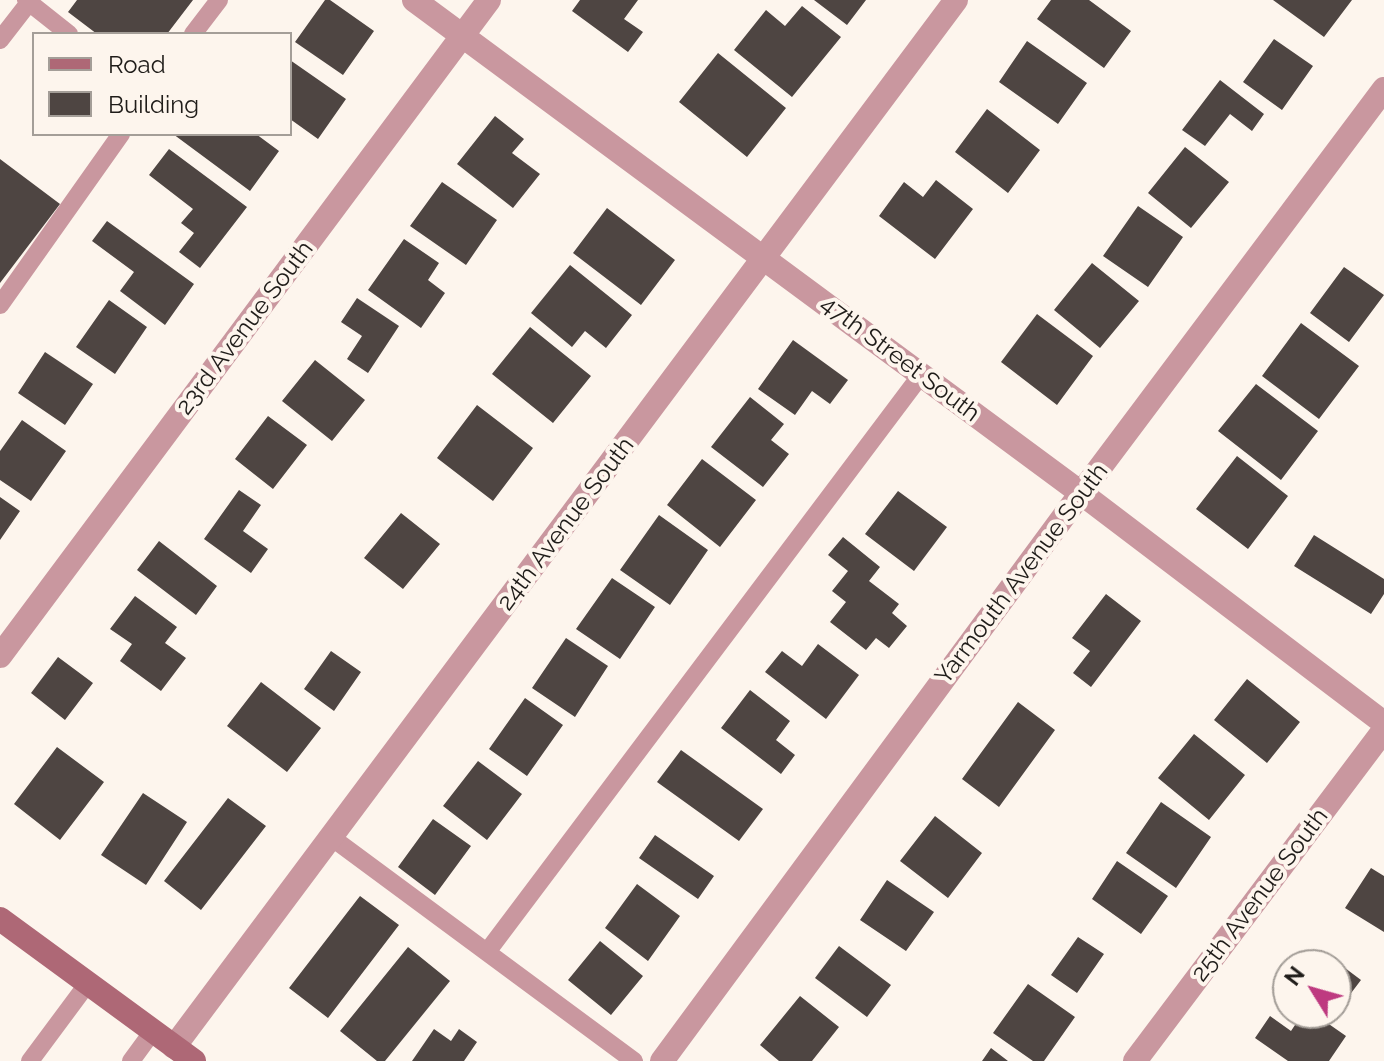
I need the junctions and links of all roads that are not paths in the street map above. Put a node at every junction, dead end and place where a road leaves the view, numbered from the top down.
1 (219, 0) edge
2 (414, 0) edge
3 (489, 0) edge
4 (956, 0) edge
5 (29, 1) edge
6 (67, 32) edge
7 (195, 32) edge
8 (462, 37) junction
9 (0, 40) edge
10 (1384, 89) edge
11 (120, 136) edge
12 (764, 259) junction
13 (0, 305) edge
14 (921, 375) junction
15 (1081, 493) junction
16 (0, 656) edge
17 (1384, 723) edge
18 (1384, 730) edge
19 (331, 837) junction
20 (0, 919) edge
21 (487, 952) junction
22 (88, 983) junction
23 (153, 1031) junction
24 (184, 1054) edge
25 (30, 1061) edge
26 (131, 1061) edge
27 (634, 1061) edge
28 (662, 1061) edge
29 (1135, 1061) edge

1 - 7 lane
2 - 8 street, 47th Street South
3 - 8 street, 23rd Avenue South
4 - 12 street, 24th Avenue South
5 - 6 lane
5 - 9 lane
8 - 12 street, 47th Street South
8 - 16 street, 23rd Avenue South
10 - 15 street, Yarmouth Avenue South
11 - 13 lane
12 - 14 street, 47th Street South
12 - 19 street, 24th Avenue South
14 - 15 street, 47th Street South
14 - 21 lane
15 - 17 street, 47th Street South
15 - 28 street, Yarmouth Avenue South
18 - 29 street, 25th Avenue South
19 - 21 lane
19 - 24 street, 24th Avenue South
20 - 22 street
21 - 27 lane
22 - 23 street
22 - 25 lane
23 - 24 street
23 - 26 lane

